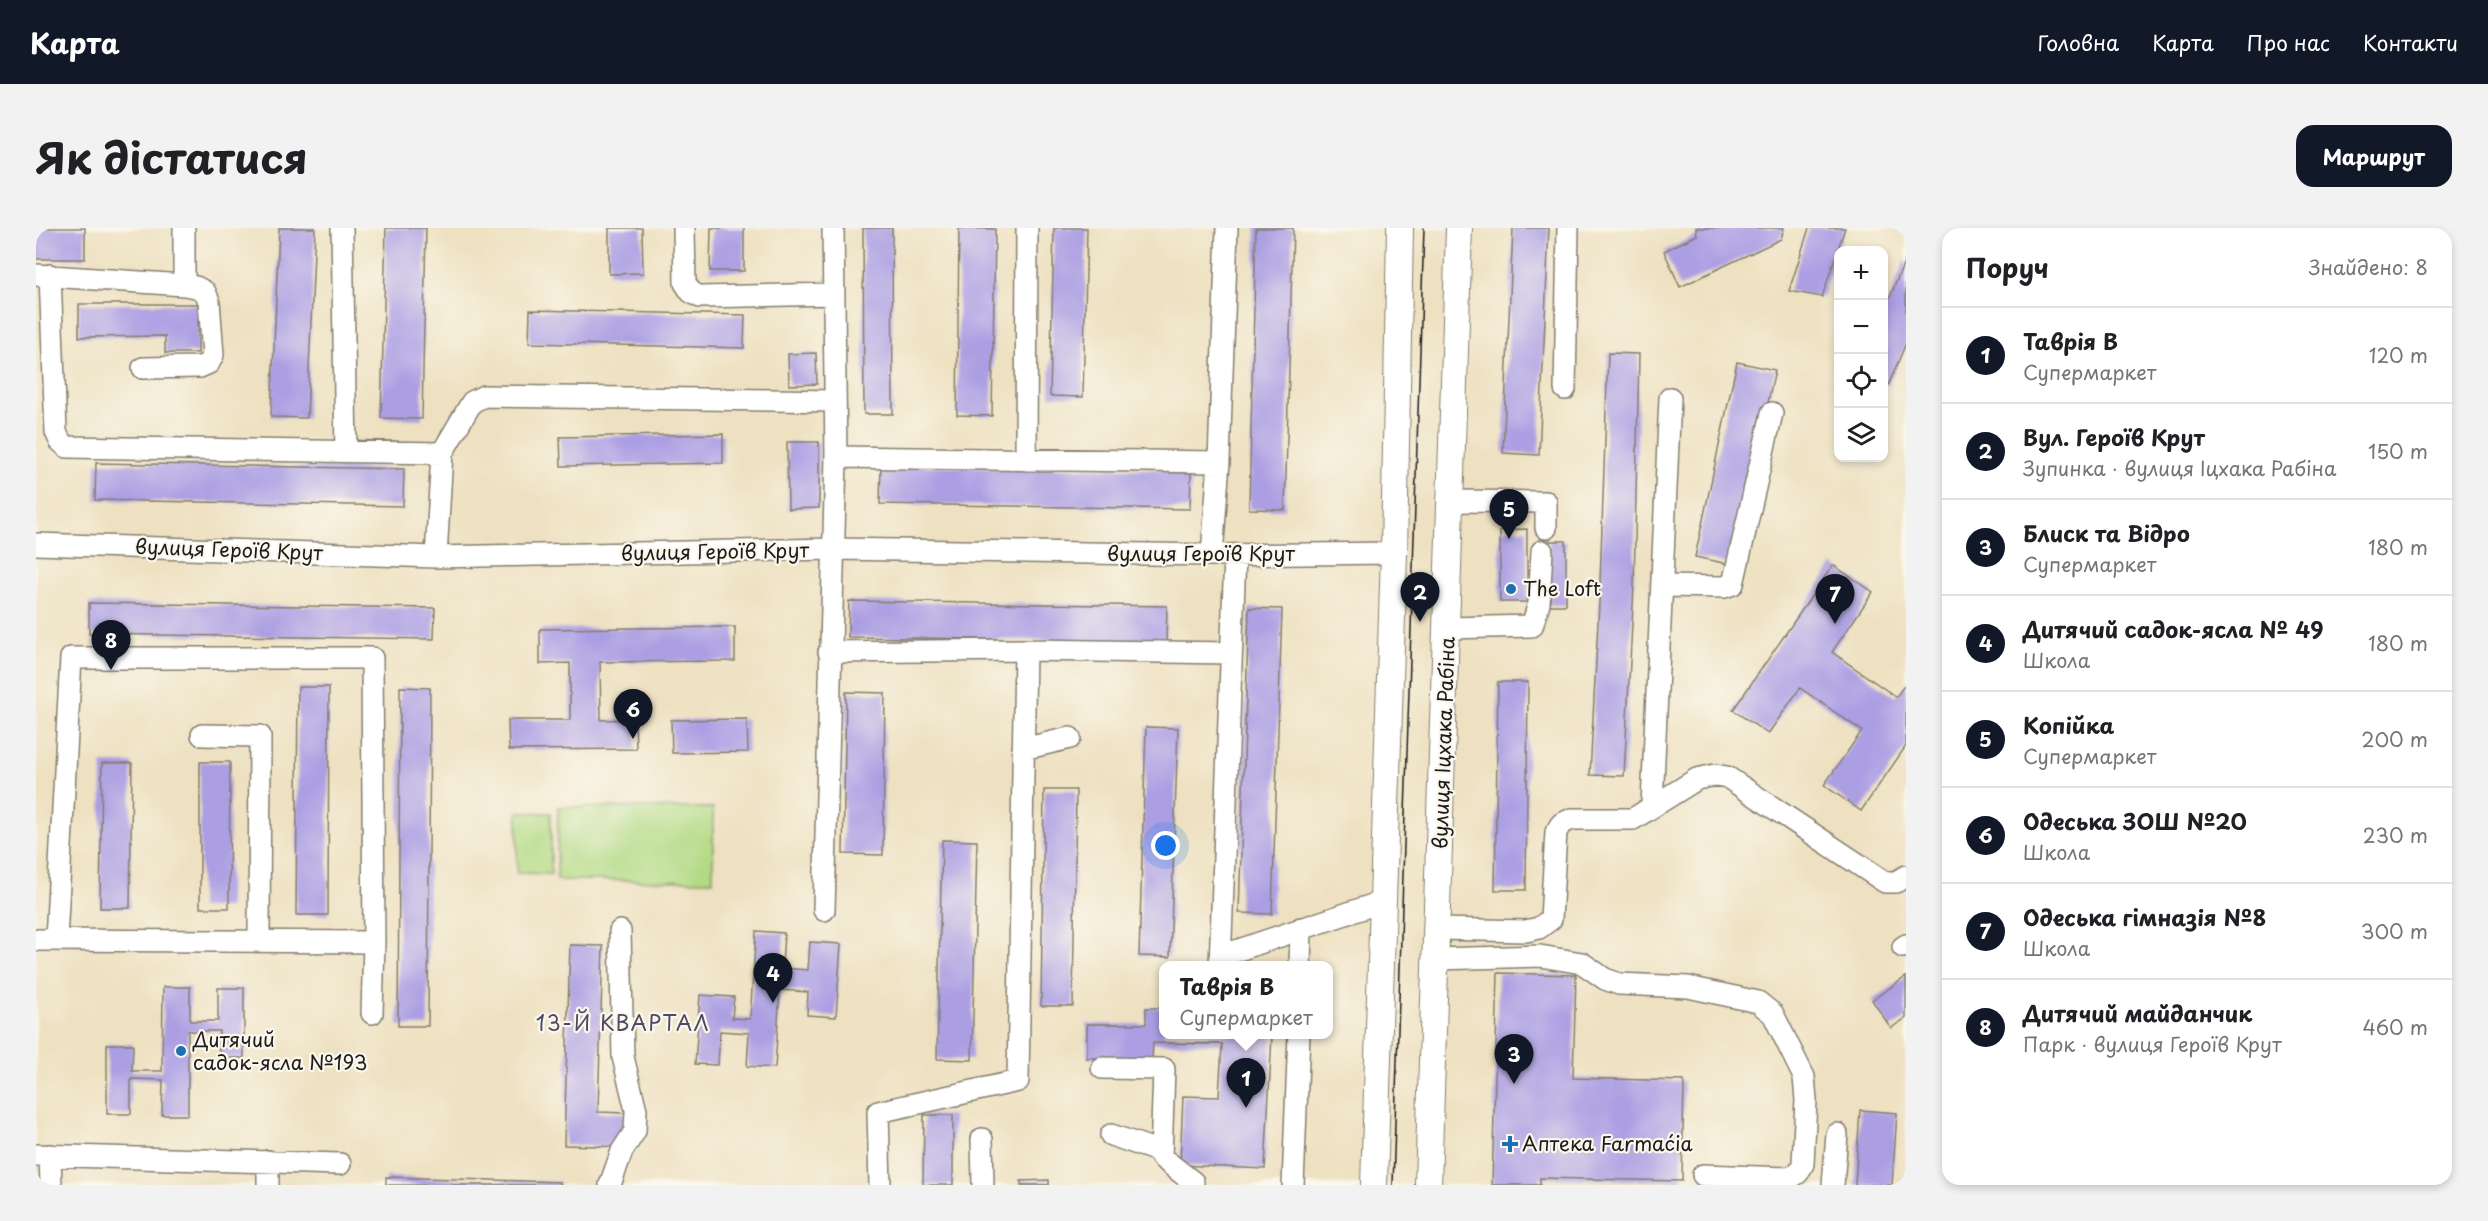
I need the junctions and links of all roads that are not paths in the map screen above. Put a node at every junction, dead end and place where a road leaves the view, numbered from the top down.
1 (184, 228) edge
2 (342, 228) edge
3 (684, 228) edge
4 (833, 228) edge
5 (1028, 228) edge
6 (1227, 228) edge
7 (1400, 228) edge
8 (1460, 228) edge
9 (1568, 228) edge
10 (43, 275) edge
11 (184, 285) junction
12 (834, 294) junction
13 (143, 368) dead end
14 (1565, 389) dead end
15 (1670, 398) dead end
16 (835, 401) junction
17 (1772, 413) dead end
18 (346, 451) junction
19 (442, 453) junction
20 (836, 457) junction
21 (1026, 460) junction
22 (1219, 462) junction
23 (1451, 501) junction
24 (1546, 528) dead end
25 (36, 544) edge
26 (834, 549) junction
27 (1542, 551) dead end
28 (1394, 553) junction
29 (1212, 555) junction
30 (1236, 555) junction
31 (436, 557) junction
32 (1663, 586) junction
33 (1447, 628) junction
34 (1025, 650) junction
35 (829, 652) junction
36 (1231, 653) junction
37 (202, 735) dead end
38 (1070, 738) dead end
39 (1023, 749) junction
40 (1652, 805) junction
41 (1906, 876) edge
42 (1384, 901) junction
43 (824, 910) dead end
44 (1301, 928) junction
45 (1438, 929) junction
46 (620, 931) dead end
47 (46, 940) edge
48 (258, 941) junction
49 (374, 942) junction
50 (1437, 960) junction
51 (1220, 961) edge
52 (1300, 961) edge
53 (372, 1013) dead end
54 (1299, 1039) edge
55 (1102, 1068) dead end
56 (1837, 1134) dead end
57 (1111, 1135) dead end
58 (982, 1139) dead end
59 (1161, 1152) junction
60 (43, 1155) edge
61 (268, 1161) junction
62 (340, 1164) dead end
63 (1703, 1175) dead end
64 (51, 1185) edge
65 (268, 1185) edge
66 (609, 1185) edge
67 (880, 1185) edge
68 (983, 1185) edge
69 (1193, 1185) edge
70 (1293, 1185) edge
71 (1374, 1185) edge
72 (1428, 1185) edge
73 (1833, 1185) edge

1 - 11 street
2 - 18 street
3 - 12 street
4 - 12 street
5 - 21 street
6 - 22 street
7 - 28 main road
8 - 23 main road, вулиця Іцхака Рабіна
9 - 14 street
10 - 11 street
10 - 18 street
11 - 13 street
12 - 16 street
15 - 32 street
16 - 19 street
16 - 20 street
17 - 32 street
18 - 19 street
19 - 31 street
20 - 21 street
20 - 26 street
21 - 22 street
22 - 29 street
23 - 24 street
23 - 33 main road, вулиця Іцхака Рабіна
25 - 31 street, вулиця Героїв Крут
26 - 29 street, вулиця Героїв Крут
26 - 31 street, вулиця Героїв Крут
26 - 35 street
27 - 33 street
28 - 30 street, вулиця Героїв Крут
28 - 42 main road
29 - 30 street, вулиця Героїв Крут
30 - 36 street
32 - 40 street
33 - 45 main road, вулиця Іцхака Рабіна
34 - 35 street
34 - 36 street
34 - 39 street
35 - 43 street
36 - 51 street
37 - 48 street
38 - 39 street
39 - 67 street
40 - 41 street
40 - 45 street
42 - 44 street
42 - 71 main road
44 - 51 street
44 - 52 street
45 - 50 main road, вулиця Іцхака Рабіна
46 - 66 street
47 - 48 street
47 - 49 street
48 - 49 street
49 - 53 street
50 - 63 street
50 - 72 main road, вулиця Іцхака Рабіна
54 - 70 street
55 - 59 street
56 - 73 street
57 - 59 street
58 - 68 street
59 - 69 street
60 - 61 street
60 - 64 street
61 - 62 street
61 - 65 street

